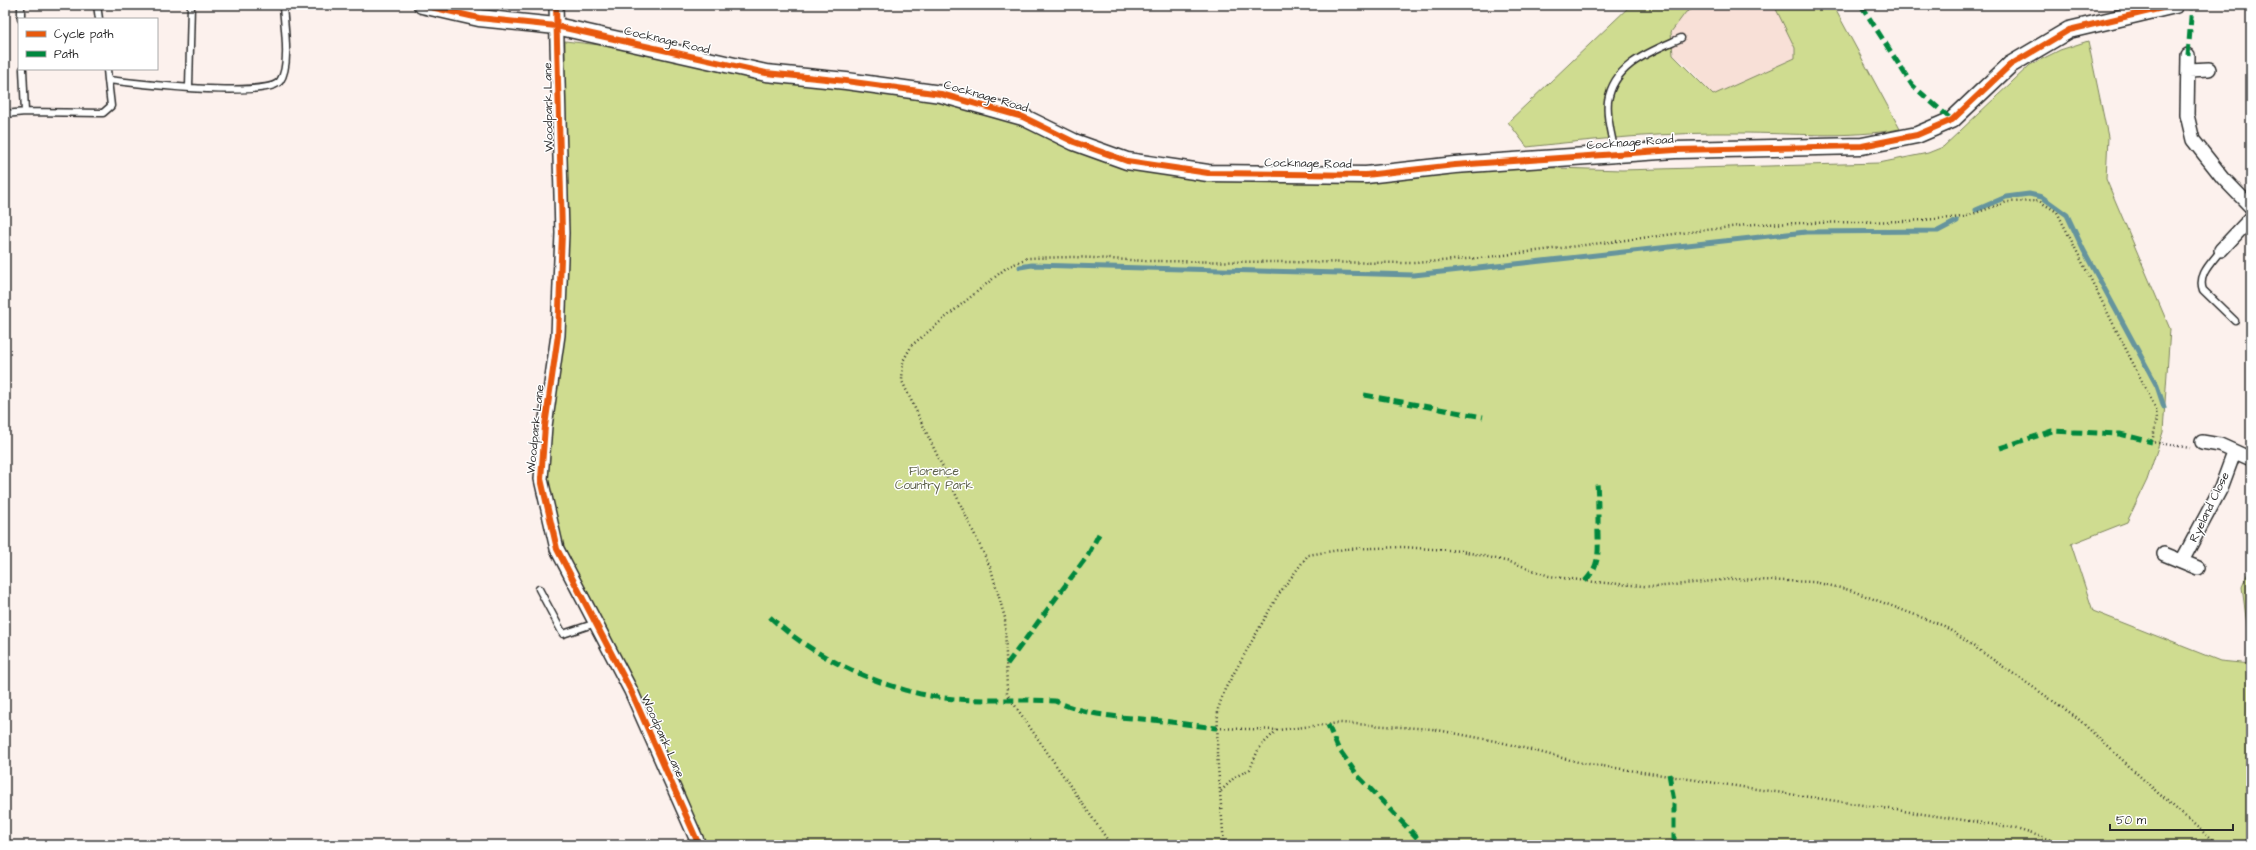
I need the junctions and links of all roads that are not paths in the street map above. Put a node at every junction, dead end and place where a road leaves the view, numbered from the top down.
1 (21, 5) edge
2 (97, 5) edge
3 (192, 5) edge
4 (422, 5) edge
5 (556, 5) edge
6 (2175, 5) edge
7 (283, 6) edge
8 (21, 18) edge
9 (99, 18) edge
10 (556, 26) junction
11 (1681, 38) dead end
12 (2188, 55) dead end
13 (2210, 69) dead end
14 (23, 70) edge
15 (107, 70) edge
16 (2189, 70) junction
17 (108, 80) junction
18 (189, 87) junction
19 (25, 112) junction
20 (5, 114) edge
21 (1615, 154) junction
22 (2251, 207) edge
23 (2251, 218) edge
24 (2221, 250) joint
25 (2235, 321) dead end
26 (2202, 442) road end
27 (2234, 453) junction
28 (2251, 459) edge
29 (2164, 554) dead end
30 (2182, 561) junction
31 (2198, 568) dead end
32 (539, 589) dead end
33 (596, 623) junction
34 (699, 845) edge

1 - 8 lane
2 - 9 lane
3 - 18 lane
4 - 10 street, Cocknage Road
5 - 10 street, Woodpark Lane
6 - 21 street, Cocknage Road
7 - 18 lane
10 - 21 street, Cocknage Road
10 - 33 street, Woodpark Lane
11 - 21 lane
12 - 16 street
13 - 16 street
14 - 19 lane
15 - 17 lane
16 - 22 street
17 - 18 lane
17 - 19 lane
19 - 20 lane
23 - 24 street
24 - 25 lane
26 - 27 street
27 - 28 street
27 - 30 street, Ryeland Close
29 - 30 street
30 - 31 street
32 - 33 lane
33 - 34 street, Woodpark Lane

